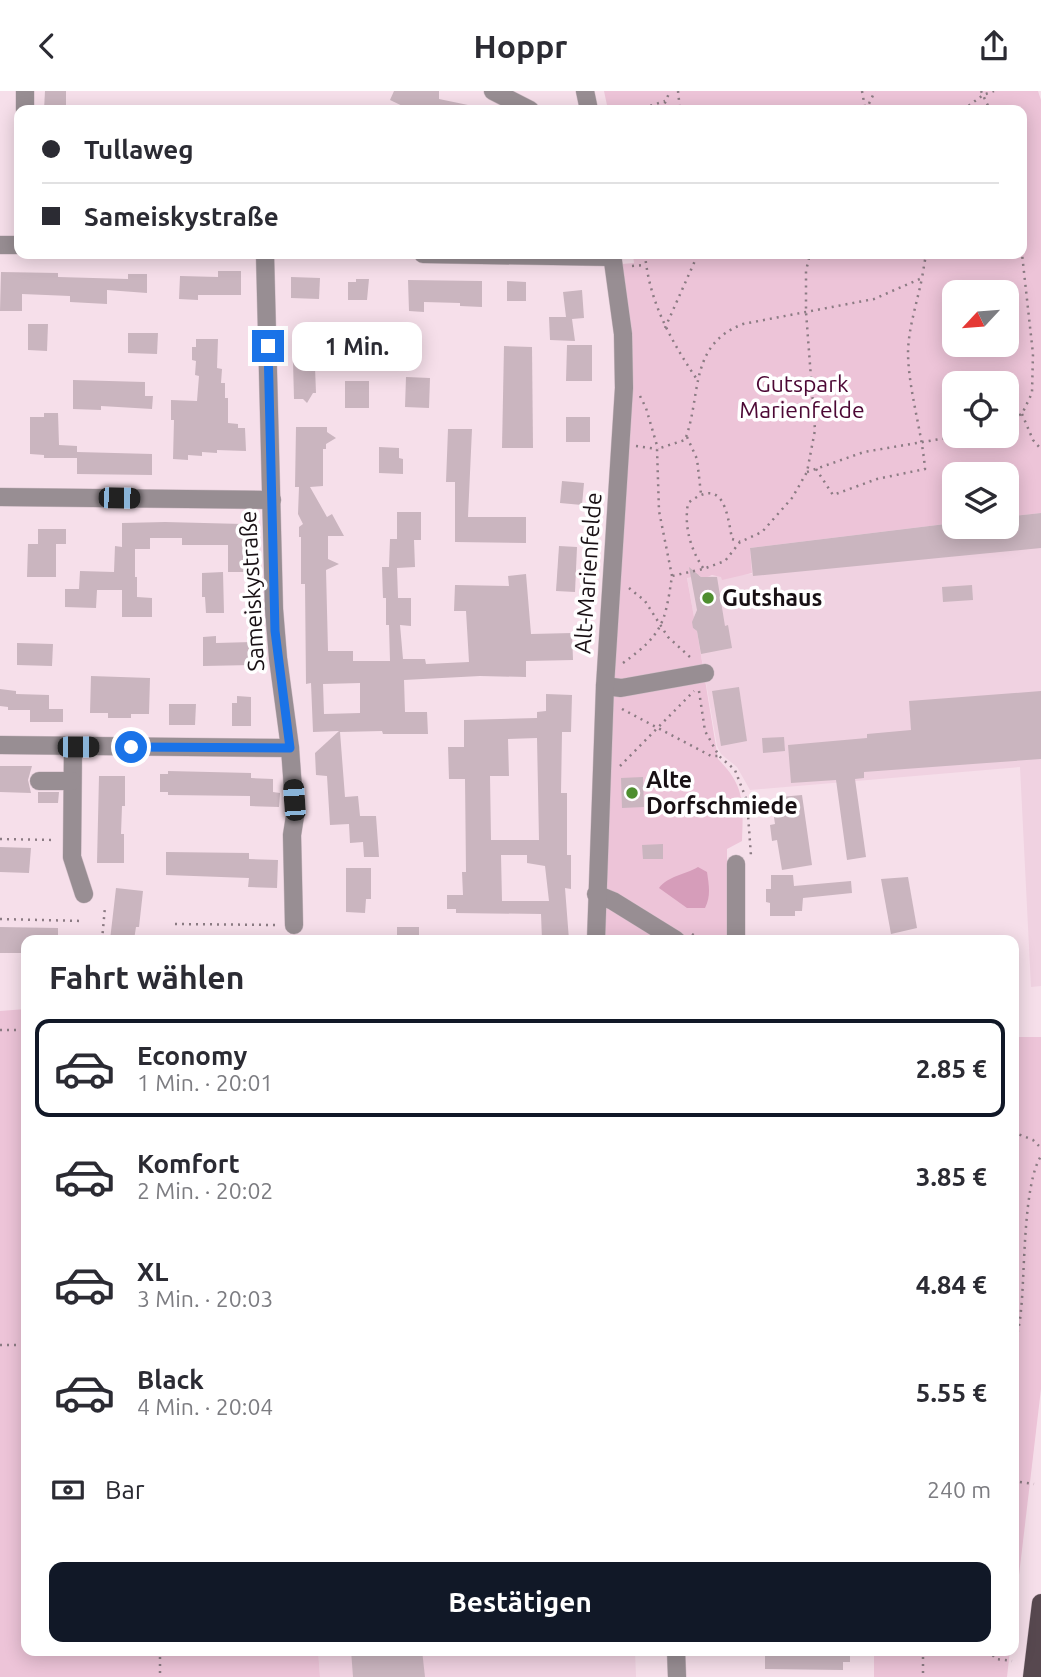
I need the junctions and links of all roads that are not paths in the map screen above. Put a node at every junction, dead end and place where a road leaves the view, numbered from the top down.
1 (494, 91) edge
2 (521, 105) edge
3 (265, 259) edge
4 (617, 259) edge
5 (0, 497) edge
6 (272, 500) junction
7 (701, 673) road end
8 (606, 686) junction
9 (0, 745) edge
10 (73, 747) junction
11 (290, 748) junction
12 (39, 781) dead end
13 (72, 781) junction
14 (743, 862) road end
15 (84, 894) dead end
16 (596, 894) junction
17 (294, 925) road end
18 (596, 935) edge
19 (681, 935) edge
20 (736, 935) edge
21 (1041, 1603) edge
22 (676, 1656) edge
23 (677, 1677) edge
24 (1032, 1677) edge

1 - 2 street
3 - 6 street, Sameiskystraße
4 - 8 street, Alt-Marienfelde
5 - 6 street
6 - 11 street, Sameiskystraße
7 - 8 street
8 - 16 street, Alt-Marienfelde
9 - 10 street
10 - 11 street
10 - 13 street
11 - 17 street, Sameiskystraße
12 - 13 street
13 - 15 street
14 - 20 street
16 - 18 street, Alt-Marienfelde
16 - 19 street
21 - 24 main road
22 - 23 street

